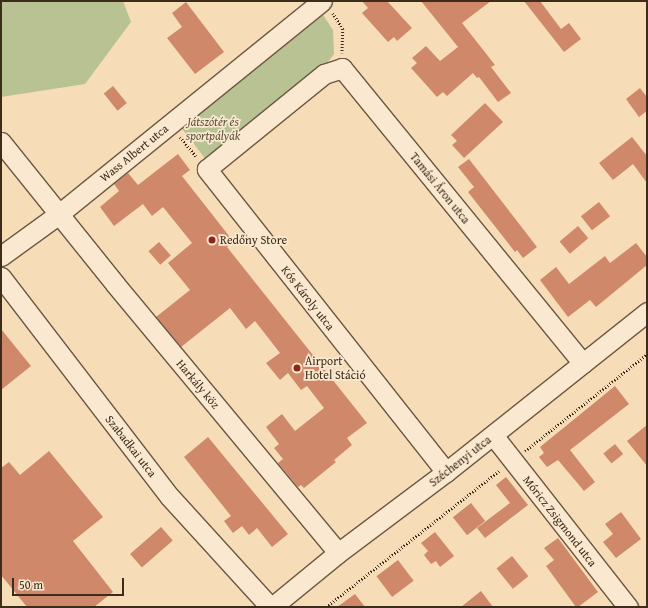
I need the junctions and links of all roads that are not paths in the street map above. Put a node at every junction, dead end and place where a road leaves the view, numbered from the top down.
1 (325, 4) edge
2 (342, 68) joint
3 (1, 142) edge
4 (59, 214) junction
5 (1, 256) edge
6 (1, 277) edge
7 (647, 312) edge
8 (583, 363) junction
9 (493, 435) junction
10 (446, 472) junction
11 (338, 553) junction
12 (271, 607) edge
13 (628, 607) edge

1 - 4 street, Wass Albert utca
2 - 8 street, Tamási Áron utca
2 - 10 street, Kós Károly utca
3 - 4 street, Harkály köz
4 - 5 street, Wass Albert utca
4 - 11 street, Harkály köz
6 - 12 street, Szabadkai utca
7 - 8 street, Széchenyi utca
8 - 9 street, Széchenyi utca
9 - 10 street, Széchenyi utca
9 - 13 street, Móricz Zsigmond utca
10 - 11 street, Széchenyi utca
11 - 12 street, Széchenyi utca

